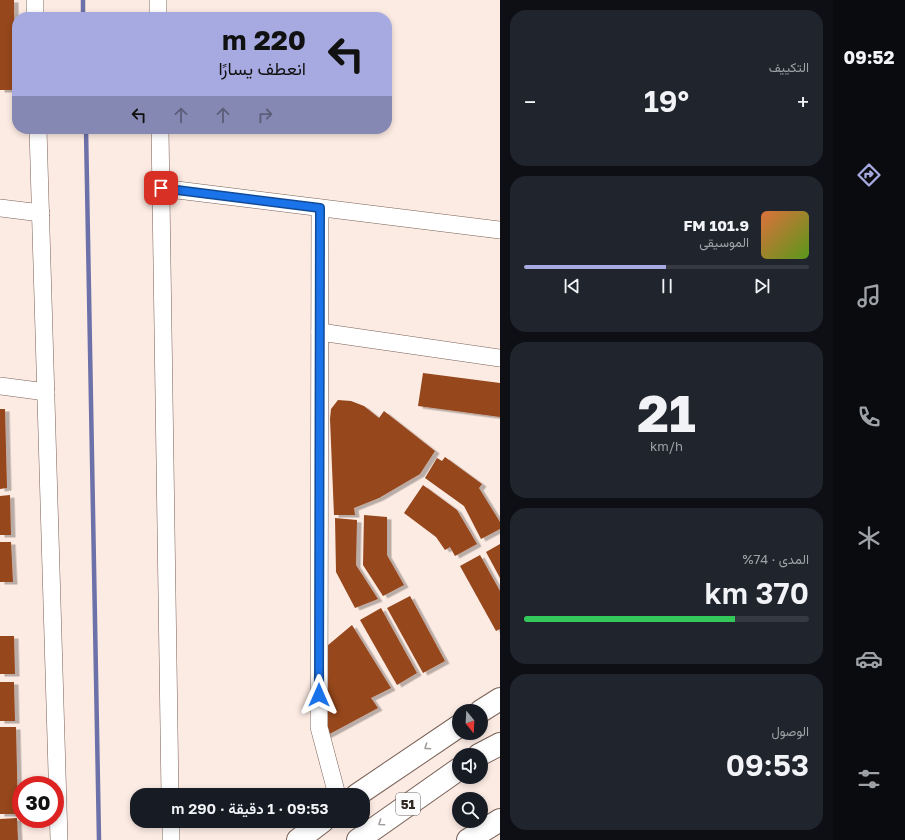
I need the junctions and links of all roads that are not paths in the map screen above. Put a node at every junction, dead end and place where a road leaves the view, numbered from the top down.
1 (35, 0) edge
2 (158, 0) edge
3 (35, 12) edge
4 (158, 12) edge
5 (38, 134) edge
6 (160, 134) edge
7 (161, 188) junction
8 (0, 208) edge
9 (320, 208) junction
10 (41, 213) junction
11 (500, 230) edge
12 (320, 332) junction
13 (500, 358) edge
14 (0, 386) edge
15 (46, 392) junction
16 (500, 698) edge
17 (488, 706) edge
18 (452, 731) edge
19 (500, 744) edge
20 (488, 750) edge
21 (452, 773) edge
22 (170, 788) edge
23 (335, 788) edge
24 (367, 788) edge
25 (171, 828) edge
26 (314, 828) edge
27 (491, 828) edge
28 (59, 840) edge
29 (171, 840) edge
30 (298, 840) edge
31 (358, 840) edge
32 (468, 840) edge

1 - 3 street
2 - 4 street
5 - 10 street
6 - 7 street
7 - 9 street
7 - 22 street
8 - 10 street
9 - 11 street
9 - 12 street
10 - 15 street
12 - 13 street
12 - 23 street
14 - 15 street
15 - 28 street
16 - 17 main road
18 -> 24 main road
19 - 20 main road
21 -> 31 main road, 51
25 - 29 street
26 - 30 main road
27 - 32 main road

